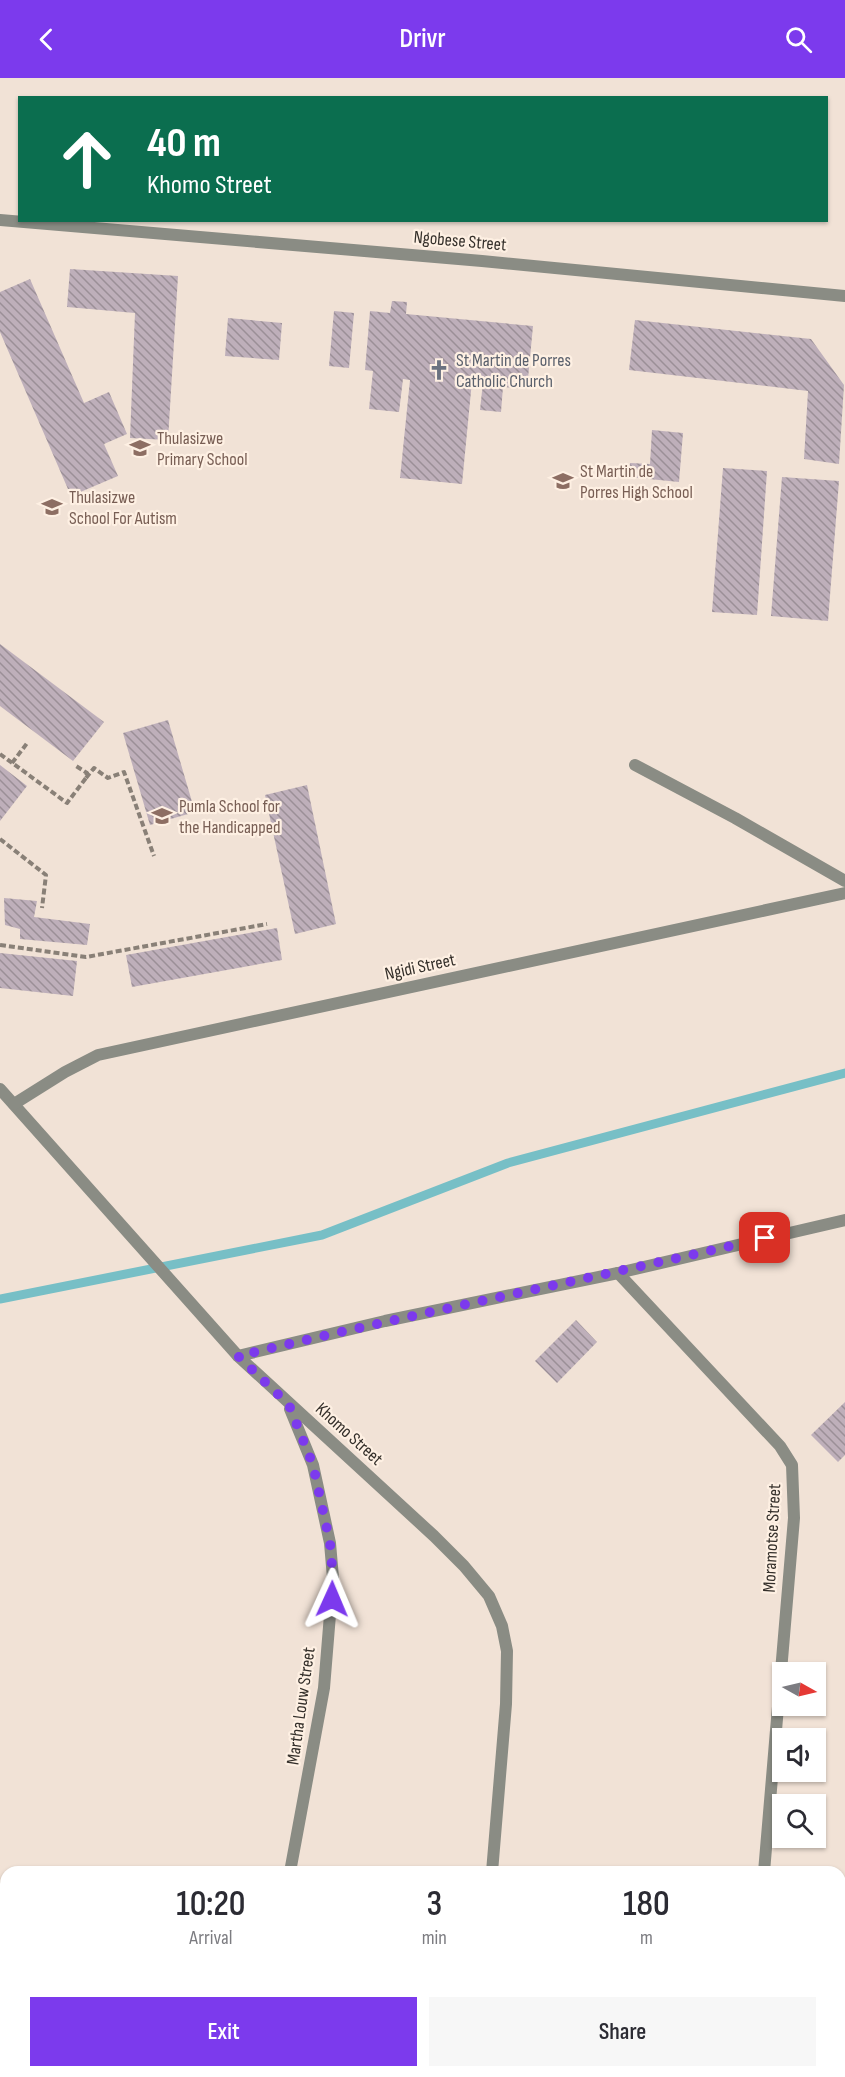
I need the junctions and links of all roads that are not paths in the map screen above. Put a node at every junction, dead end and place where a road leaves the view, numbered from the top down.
1 (0, 220) edge
2 (18, 222) edge
3 (24, 222) edge
4 (845, 296) edge
5 (635, 765) dead end
6 (845, 882) edge
7 (845, 893) edge
8 (0, 1089) edge
9 (14, 1104) junction
10 (845, 1220) edge
11 (618, 1273) junction
12 (238, 1356) junction
13 (289, 1405) junction
14 (291, 1866) edge
15 (492, 1866) edge
16 (765, 1866) edge

1 - 2 street, Ngobese Street
3 - 4 street, Ngobese Street
5 - 6 street
7 - 9 street, Ngidi Street
8 - 9 street, Khomo Street
9 - 12 street, Khomo Street
10 - 11 street
11 - 12 street
11 - 16 street, Moramotse Street
12 - 13 street, Khomo Street
13 - 14 street, Martha Louw Street
13 - 15 street, Khomo Street

